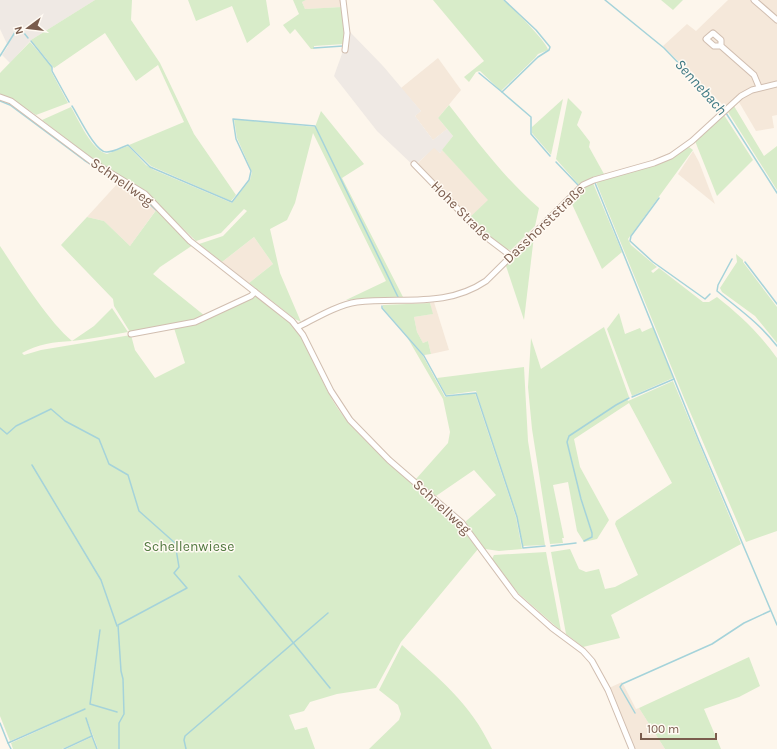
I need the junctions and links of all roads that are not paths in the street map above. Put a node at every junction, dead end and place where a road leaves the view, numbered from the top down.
1 (343, 0) edge
2 (754, 0) edge
3 (777, 20) edge
4 (721, 46) dead end
5 (346, 50) dead end
6 (777, 84) edge
7 (759, 87) junction
8 (0, 97) edge
9 (414, 164) dead end
10 (510, 256) junction
11 (255, 292) junction
12 (298, 327) junction
13 (131, 334) dead end
14 (632, 749) edge

1 - 5 street
2 - 3 street
4 - 7 street
6 - 7 street, Dasshorststraße
7 - 10 street, Dasshorststraße
8 - 11 street, Schnellweg
9 - 10 street, Hohe Straße
10 - 12 street, Dasshorststraße
11 - 12 street, Schnellweg
11 - 13 street
12 - 14 street, Schnellweg

